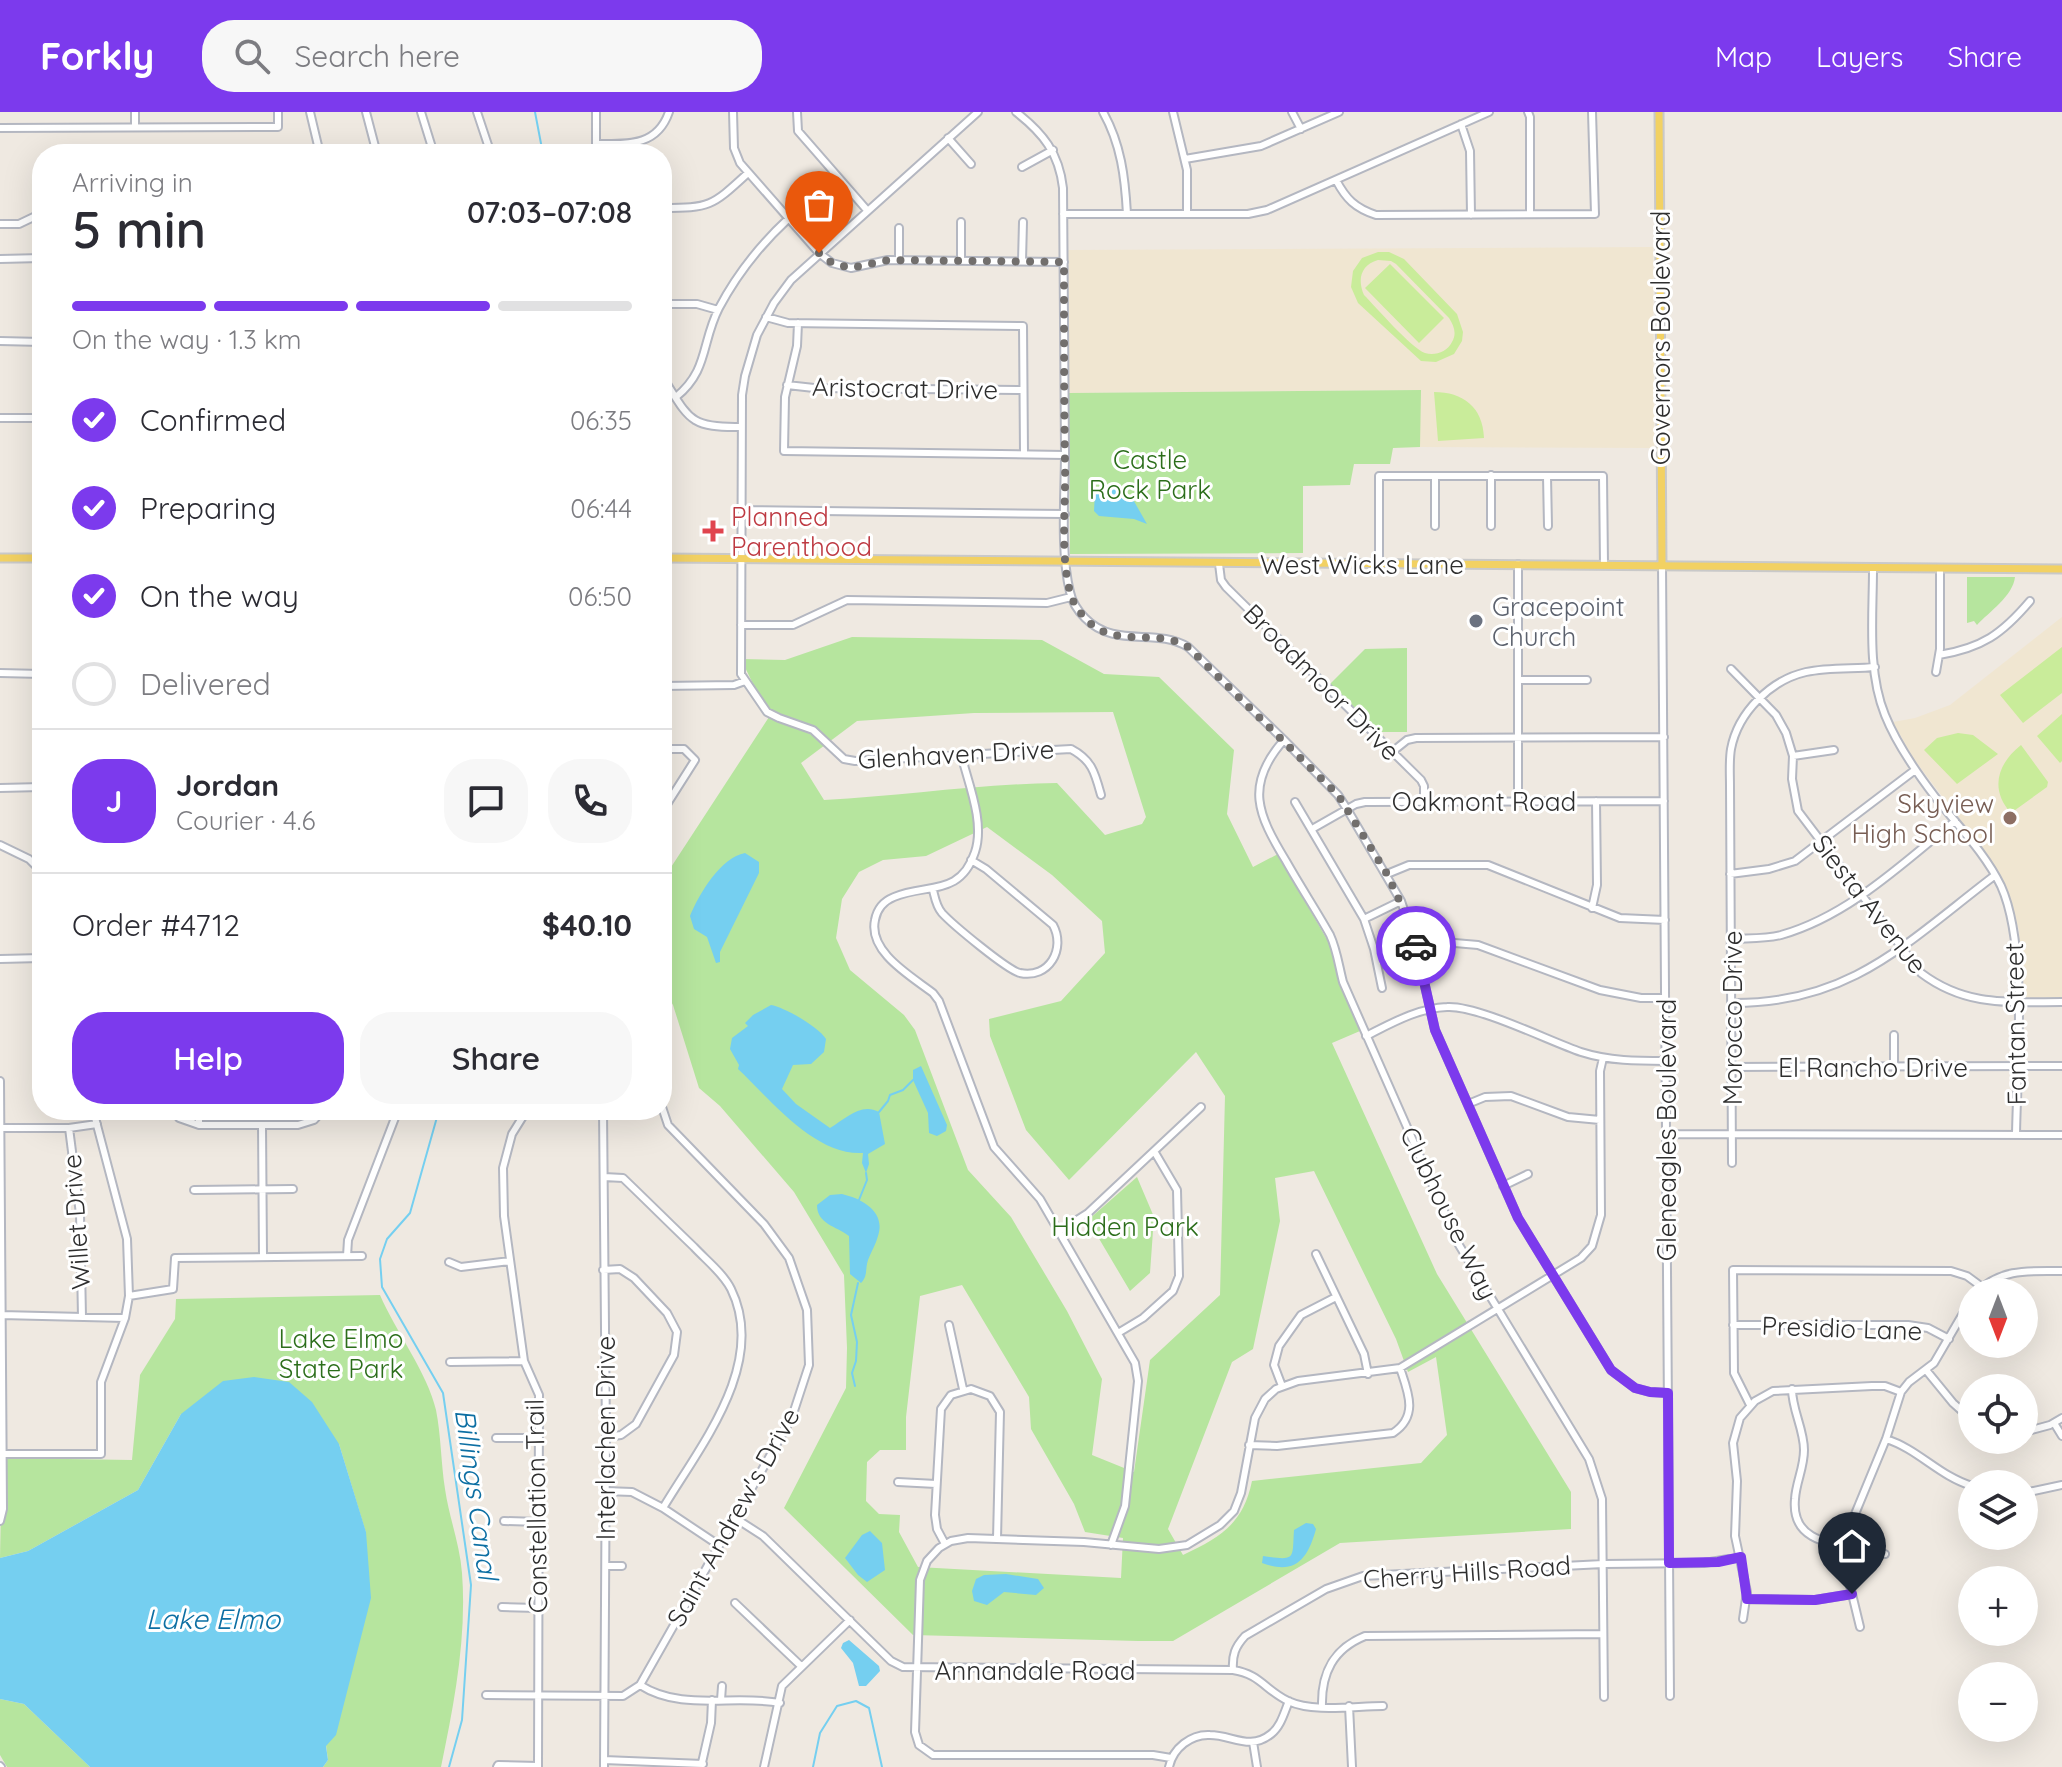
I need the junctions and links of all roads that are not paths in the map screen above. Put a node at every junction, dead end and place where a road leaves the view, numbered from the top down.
1 (135, 112) edge
2 (278, 112) edge
3 (310, 112) edge
4 (366, 112) edge
5 (421, 112) edge
6 (477, 112) edge
7 (596, 112) edge
8 (669, 112) edge
9 (733, 112) edge
10 (797, 112) edge
11 (978, 112) edge
12 (1016, 112) edge
13 (1103, 112) edge
14 (1173, 112) edge
15 (1292, 112) edge
16 (1339, 112) edge
17 (1489, 112) edge
18 (1528, 112) edge
19 (1592, 112) edge
20 (1659, 112) edge
21 (1461, 124) junction
22 (135, 127) junction
23 (0, 128) edge
24 (1301, 129) junction
25 (948, 138) junction
26 (318, 144) edge
27 (374, 144) edge
28 (431, 144) edge
29 (488, 144) edge
30 (596, 144) joint
31 (1053, 150) junction
32 (1185, 159) junction
33 (971, 164) dead end
34 (1022, 167) dead end
35 (748, 173) junction
36 (1336, 180) junction
37 (672, 208) edge
38 (866, 209) junction
39 (1187, 213) junction
40 (1063, 214) junction
41 (1127, 214) junction
42 (1530, 214) junction
43 (1471, 215) junction
44 (32, 218) edge
45 (788, 219) junction
46 (961, 222) dead end
47 (1023, 222) dead end
48 (0, 224) edge
49 (899, 228) dead end
50 (819, 253) junction
51 (32, 258) edge
52 (0, 259) edge
53 (899, 260) junction
54 (961, 261) junction
55 (1022, 261) junction
56 (1064, 262) junction
57 (672, 304) edge
58 (718, 310) junction
59 (766, 317) junction
60 (798, 323) junction
61 (0, 341) edge
62 (32, 342) edge
63 (787, 385) junction
64 (1023, 390) junction
65 (672, 393) edge
66 (672, 395) edge
67 (0, 418) edge
68 (32, 418) edge
69 (740, 427) junction
70 (1024, 454) junction
71 (1065, 455) junction
72 (1491, 475) junction
73 (1435, 476) junction
74 (1547, 476) junction
75 (741, 510) junction
76 (1065, 514) junction
77 (1435, 526) dead end
78 (1491, 526) dead end
79 (1548, 526) dead end
80 (0, 558) edge
81 (32, 558) edge
82 (672, 558) edge
83 (741, 559) junction
84 (1067, 563) junction
85 (1379, 563) junction
86 (1219, 564) junction
87 (1518, 564) junction
88 (1604, 564) junction
89 (1662, 564) junction
90 (1873, 569) junction
91 (1940, 569) junction
92 (2062, 569) edge
93 (1071, 597) junction
94 (2030, 601) dead end
95 (741, 625) junction
96 (1939, 655) junction
97 (1875, 667) junction
98 (1731, 669) dead end
99 (1936, 672) dead end
100 (0, 673) edge
101 (32, 674) edge
102 (1520, 680) junction
103 (1587, 680) dead end
104 (745, 681) junction
105 (672, 686) edge
106 (1760, 699) junction
107 (1518, 737) junction
108 (1664, 737) junction
109 (1284, 740) junction
110 (672, 749) edge
111 (1834, 750) dead end
112 (1392, 752) junction
113 (961, 754) junction
114 (1793, 756) junction
115 (1915, 770) junction
116 (32, 787) edge
117 (0, 788) edge
118 (1101, 795) dead end
119 (672, 796) edge
120 (1424, 800) junction
121 (1518, 801) junction
122 (1596, 801) junction
123 (1664, 801) junction
124 (1295, 802) dead end
125 (1347, 809) junction
126 (1955, 821) junction
127 (1312, 829) junction
128 (1821, 844) junction
129 (0, 845) edge
130 (971, 860) junction
131 (32, 862) edge
132 (1387, 874) junction
133 (1730, 874) junction
134 (1994, 876) junction
135 (933, 890) junction
136 (1862, 895) junction
137 (1401, 901) junction
138 (1592, 908) junction
139 (1947, 912) junction
140 (1364, 919) junction
141 (1665, 920) junction
142 (1954, 921) dead end
143 (1732, 939) junction
144 (1416, 946) junction
145 (1901, 947) junction
146 (32, 958) edge
147 (0, 959) edge
148 (1382, 988) dead end
149 (1665, 998) junction
150 (2017, 1002) junction
151 (2062, 1002) edge
152 (1732, 1003) junction
153 (1429, 1010) junction
154 (1894, 1035) dead end
155 (1366, 1036) junction
156 (1603, 1058) junction
157 (1666, 1061) junction
158 (2017, 1066) junction
159 (2062, 1066) edge
160 (1732, 1067) junction
161 (1894, 1067) junction
162 (0, 1081) edge
163 (1468, 1104) junction
164 (1201, 1107) dead end
165 (96, 1120) edge
166 (185, 1120) edge
167 (199, 1120) edge
168 (314, 1120) edge
169 (394, 1120) edge
170 (521, 1120) edge
171 (603, 1120) edge
172 (666, 1120) edge
173 (1600, 1120) junction
174 (97, 1124) junction
175 (199, 1125) junction
176 (262, 1125) junction
177 (0, 1128) edge
178 (69, 1128) junction
179 (1665, 1134) junction
180 (1732, 1134) junction
181 (2016, 1135) junction
182 (2062, 1135) edge
183 (1154, 1151) junction
184 (1732, 1163) dead end
185 (1528, 1174) dead end
186 (604, 1177) junction
187 (1503, 1186) junction
188 (263, 1189) junction
189 (293, 1189) dead end
190 (194, 1190) dead end
191 (1, 1223) edge
192 (1058, 1232) junction
193 (1316, 1254) dead end
194 (263, 1256) junction
195 (347, 1256) junction
196 (362, 1256) dead end
197 (510, 1261) junction
198 (449, 1262) dead end
199 (603, 1270) junction
200 (2062, 1271) edge
201 (1554, 1275) junction
202 (1969, 1278) edge
203 (2001, 1278) edge
204 (129, 1296) junction
205 (1336, 1297) junction
206 (1497, 1311) junction
207 (1, 1315) edge
208 (82, 1317) junction
209 (125, 1318) junction
210 (1958, 1323) edge
211 (949, 1325) dead end
212 (1733, 1325) junction
213 (1118, 1333) junction
214 (1949, 1339) junction
215 (524, 1361) junction
216 (450, 1362) dead end
217 (1400, 1368) junction
218 (1926, 1370) junction
219 (1368, 1374) junction
220 (1282, 1386) junction
221 (963, 1389) junction
222 (1792, 1389) junction
223 (1901, 1392) junction
224 (1668, 1393) junction
225 (1750, 1405) junction
226 (1958, 1407) edge
227 (2062, 1418) edge
228 (2054, 1423) junction
229 (2038, 1428) edge
230 (2062, 1436) edge
231 (606, 1437) junction
232 (496, 1438) dead end
233 (539, 1438) junction
234 (1886, 1439) junction
235 (1249, 1445) junction
236 (2, 1454) junction
237 (1958, 1479) edge
238 (898, 1482) dead end
239 (936, 1484) junction
240 (2062, 1485) edge
241 (2038, 1490) edge
242 (605, 1491) junction
243 (1, 1500) edge
244 (663, 1508) junction
245 (735, 1518) junction
246 (0, 1521) edge
247 (504, 1521) dead end
248 (539, 1522) junction
249 (997, 1539) junction
250 (717, 1544) junction
251 (945, 1544) junction
252 (1111, 1545) junction
253 (1845, 1545) junction
254 (1885, 1554) dead end
255 (1741, 1557) junction
256 (1669, 1563) junction
257 (1603, 1564) junction
258 (606, 1566) junction
259 (622, 1566) dead end
260 (1852, 1594) junction
261 (1747, 1599) junction
262 (735, 1603) dead end
263 (502, 1607) dead end
264 (537, 1608) junction
265 (1743, 1619) dead end
266 (850, 1620) junction
267 (1860, 1627) dead end
268 (1602, 1634) junction
269 (801, 1666) junction
270 (918, 1669) junction
271 (1233, 1670) junction
272 (640, 1685) junction
273 (722, 1686) dead end
274 (486, 1695) dead end
275 (540, 1696) junction
276 (605, 1696) junction
277 (1670, 1696) dead end
278 (1604, 1697) dead end
279 (712, 1700) junction
280 (721, 1700) junction
281 (1289, 1701) junction
282 (780, 1703) junction
283 (1349, 1706) junction
284 (1383, 1706) dead end
285 (1322, 1707) junction
286 (1253, 1742) junction
287 (987, 1756) junction
288 (1085, 1757) junction
289 (1171, 1758) junction
290 (604, 1764) edge
291 (702, 1766) edge
292 (497, 1767) edge
293 (538, 1767) edge
294 (764, 1767) edge
295 (987, 1767) edge
296 (1085, 1767) edge
297 (1169, 1767) edge
298 (1257, 1767) edge
299 (1352, 1767) edge

1 - 22 street
2 - 22 street
3 - 26 street
4 - 27 street
5 - 28 street
6 - 29 street
7 - 30 street
8 - 30 street
9 - 35 street
10 - 38 street
11 - 25 street
12 - 31 street
13 - 41 street
14 - 32 street
15 - 24 street
16 - 24 street
17 - 21 street
18 - 42 street
19 - 42 street
20 - 89 main road, Governors Boulevard
21 - 36 street
21 - 43 street
22 - 23 street
24 - 32 street
25 - 33 street
25 - 38 street
31 - 34 street
31 - 40 street
32 - 39 street
35 - 37 street
35 - 45 street
36 - 39 street
36 - 43 street
38 - 50 street
39 - 41 street
40 - 41 street
40 - 56 street
42 - 43 street
44 - 48 street
45 - 50 street
45 - 58 street
46 - 54 street
47 - 55 street
49 - 53 street
50 - 53 street
50 - 59 street
51 - 52 street
53 - 54 street
54 - 55 street
55 - 56 street
56 - 71 street
57 - 58 street
58 - 65 street
59 - 60 street
59 - 69 street
60 - 63 street
60 - 64 street
61 - 62 street
63 - 64 street, Aristocrat Drive
63 - 70 street
64 - 70 street
66 - 69 street
67 - 68 street
69 - 75 street
70 - 71 street
71 - 76 street
72 - 73 street
72 - 74 street
72 - 78 street
73 - 77 street
73 - 85 street
74 - 79 street
74 - 88 street
75 - 76 street
75 - 83 street
76 - 84 street
80 - 81 main road
82 - 83 main road, West Wicks Lane
83 - 84 main road, West Wicks Lane
83 - 95 street
84 - 86 main road, West Wicks Lane
84 - 93 street
85 - 86 main road, West Wicks Lane
85 - 87 main road, West Wicks Lane
86 - 112 street, Broadmoor Drive
87 - 88 main road, West Wicks Lane
87 - 102 street
88 - 89 main road, West Wicks Lane
89 - 90 main road, West Wicks Lane
89 - 108 street, Gleneagles Boulevard
90 - 91 main road, West Wicks Lane
90 - 97 street, Fantan Street
91 - 92 main road, West Wicks Lane
91 - 96 street
93 - 95 street
93 - 109 street
94 - 96 street
95 - 104 street
96 - 99 street
97 - 106 street
97 - 115 street, Fantan Street
98 - 106 street, Siesta Avenue
100 - 101 street
102 - 103 street
102 - 107 street
104 - 105 street
104 - 113 street, Glenhaven Drive
106 - 114 street, Siesta Avenue
106 - 133 street, Morocco Drive
107 - 108 street
107 - 112 street
107 - 121 street
108 - 123 street, Gleneagles Boulevard
109 - 125 street
109 - 155 street, Clubhouse Way
110 - 119 street
111 - 114 street
112 - 120 street, Broadmoor Drive
113 - 118 street, Glenhaven Drive
113 - 130 street
114 - 128 street, Siesta Avenue
115 - 126 street, Fantan Street
115 - 128 street
116 - 117 street
120 - 121 street, Oakmont Road
120 - 125 street, Oakmont Road
121 - 122 street, Oakmont Road
122 - 123 street, Oakmont Road
122 - 138 street
123 - 141 street, Gleneagles Boulevard
124 - 127 street
125 - 127 street, Oakmont Road
125 - 132 street
126 - 134 street, Fantan Street
126 - 136 street
127 - 140 street
128 - 133 street
128 - 136 street, Siesta Avenue
129 - 131 street
130 - 135 street
130 - 135 street
132 - 137 street
132 - 138 street
133 - 143 street, Morocco Drive
134 - 139 street
134 - 150 street, Fantan Street
135 - 192 street
136 - 143 street
136 - 145 street, Siesta Avenue
137 - 140 street
137 - 144 street
138 - 141 street
139 - 142 street
139 - 145 street
140 - 148 street
141 - 149 street, Gleneagles Boulevard
143 - 152 street, Morocco Drive
144 - 149 street
144 - 153 street
145 - 150 street, Siesta Avenue
145 - 152 street
146 - 147 street
149 - 157 street, Gleneagles Boulevard
150 - 151 street, Siesta Avenue
150 - 158 street, Fantan Street
152 - 160 street, Morocco Drive
153 - 155 street
153 - 156 street
153 - 163 street
154 - 161 street
155 - 206 street, Clubhouse Way
156 - 157 street
156 - 173 street
157 - 179 street, Gleneagles Boulevard
158 - 159 street, El Rancho Drive
158 - 161 street, El Rancho Drive
158 - 181 street, Fantan Street
160 - 161 street, El Rancho Drive
160 - 180 street, Morocco Drive
162 - 177 street
163 - 173 street
163 - 187 street
164 - 183 street
165 - 174 street
166 - 175 street
167 - 175 street
168 - 176 street
169 - 195 street
170 - 197 street, Constellation Trail
171 - 186 street, Interlachen Drive
172 - 245 street, Saint Andrew's Drive
173 - 201 street
174 - 178 street
174 - 204 street
175 - 176 street
176 - 188 street
177 - 178 street
177 - 191 street
178 - 208 street, Willet Drive
179 - 180 street
179 - 224 street, Gleneagles Boulevard
180 - 181 street
180 - 184 street, Morocco Drive
181 - 182 street
183 - 192 street
183 - 213 street
185 - 187 street
186 - 199 street, Interlachen Drive
186 - 244 street
187 - 201 street
188 - 189 street
188 - 190 street
188 - 194 street
191 - 207 street
192 - 213 street
193 - 205 street
194 - 195 street
194 - 204 street
195 - 196 street
197 - 198 street
197 - 215 street, Constellation Trail
199 - 231 street, Interlachen Drive
199 - 231 street
200 - 203 street
201 - 206 street
201 - 224 street
202 - 212 street
204 - 209 street
205 - 219 street
205 - 220 street
206 - 217 street
206 - 257 street, Clubhouse Way
207 - 208 street
207 - 236 street
208 - 209 street
209 - 236 street
210 - 214 street
211 - 221 street
212 - 214 street, Presidio Lane
212 - 225 street
213 - 252 street
214 - 218 street
215 - 216 street
215 - 233 street, Constellation Trail
217 - 219 street
217 - 235 street
218 - 223 street
218 - 226 street
219 - 220 street
220 - 235 street
221 - 239 street
221 - 249 street
222 - 223 street
222 - 225 street
222 - 253 street
223 - 234 street
224 - 256 street, Gleneagles Boulevard
225 - 255 street
227 - 228 street
228 - 229 street
228 - 230 street
231 - 242 street, Interlachen Drive
232 - 233 street
233 - 248 street, Constellation Trail
234 - 237 street
234 - 253 street
235 - 252 street
236 - 243 street
238 - 239 street
239 - 251 street
240 - 241 street
242 - 244 street
242 - 258 street, Interlachen Drive
243 - 246 street
244 - 250 street
245 - 250 street, Saint Andrew's Drive
245 - 266 street, Annandale Road
247 - 248 street
248 - 264 street, Constellation Trail
249 - 251 street
249 - 252 street
250 - 272 street, Saint Andrew's Drive
251 - 270 street
253 - 254 street
253 - 260 street
255 - 256 street, Cherry Hills Road
255 - 261 street
256 - 257 street, Cherry Hills Road
256 - 277 street, Gleneagles Boulevard
257 - 268 street, Clubhouse Way
257 - 271 street, Cherry Hills Road
258 - 259 street
258 - 276 street, Interlachen Drive
260 - 261 street
260 - 267 street
261 - 265 street
262 - 269 street
263 - 264 street
264 - 275 street, Constellation Trail
266 - 269 street
266 - 270 street, Annandale Road
268 - 278 street, Clubhouse Way
268 - 285 street
269 - 282 street
270 - 271 street, Annandale Road
270 - 287 street
271 - 281 street, Annandale Road
272 - 276 street
272 - 279 street
273 - 280 street
274 - 275 street
275 - 276 street
275 - 293 street, Constellation Trail
276 - 290 street, Interlachen Drive
279 - 280 street
279 - 291 street
280 - 282 street
281 - 285 street, Annandale Road
281 - 286 street
282 - 294 street
283 - 284 street, Annandale Road
283 - 285 street, Annandale Road
283 - 299 street
286 - 289 street
286 - 298 street
287 - 288 street
287 - 295 street
288 - 289 street
288 - 296 street
289 - 297 street
290 - 291 street
292 - 293 street

